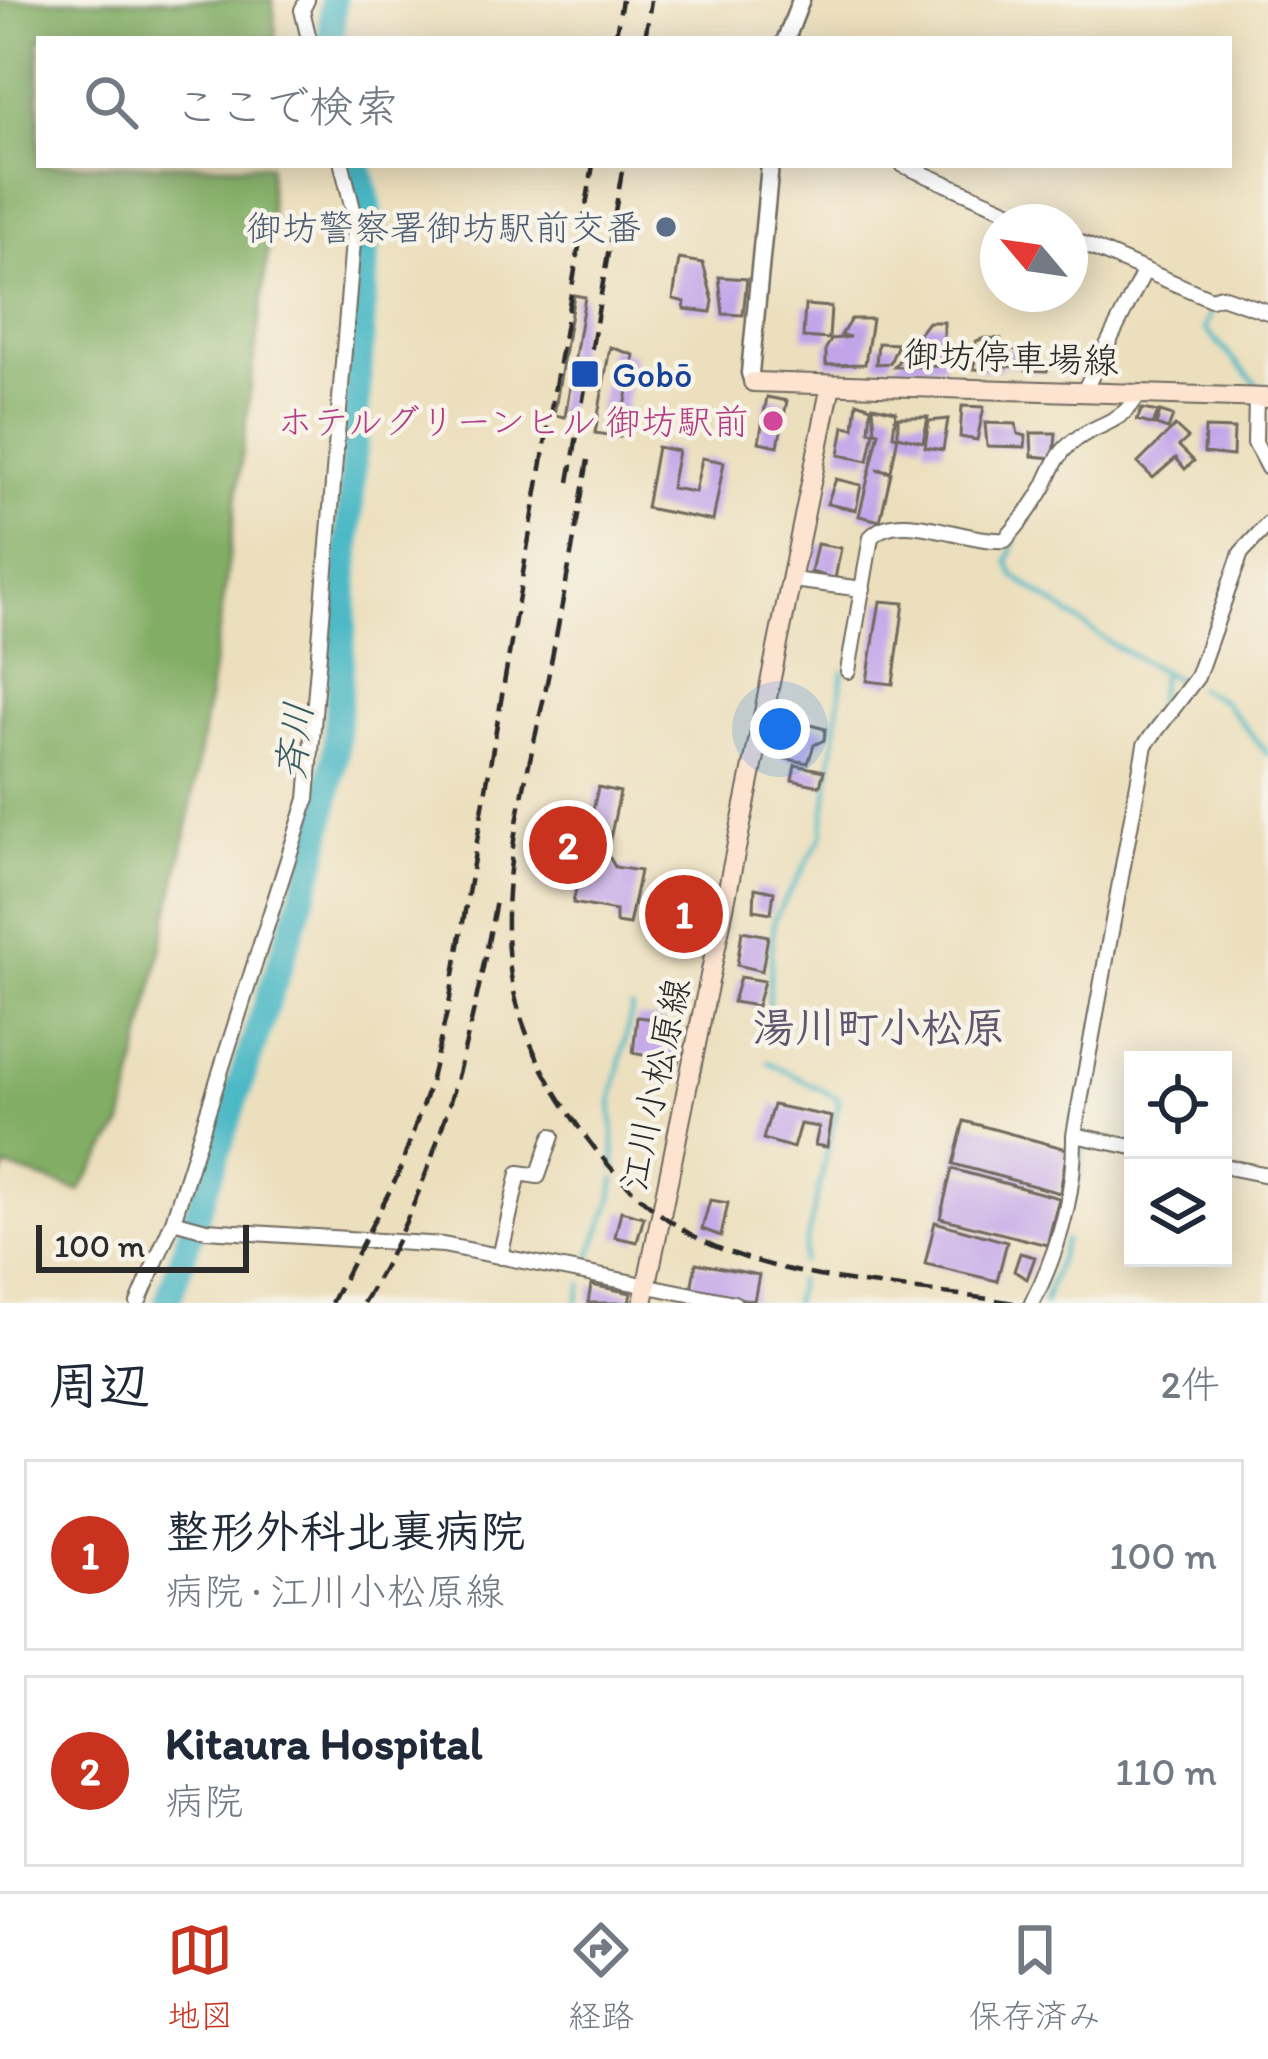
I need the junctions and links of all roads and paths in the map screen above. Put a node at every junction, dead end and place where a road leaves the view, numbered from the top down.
1 (307, 0) edge
2 (801, 0) edge
3 (308, 36) edge
4 (787, 36) edge
5 (343, 168) edge
6 (770, 168) edge
7 (910, 168) edge
8 (993, 204) edge
9 (1088, 246) edge
10 (1144, 270) junction
11 (1268, 312) edge
12 (753, 382) joint
13 (831, 385) junction
14 (1083, 392) junction
15 (1138, 393) junction
16 (1262, 398) edge
17 (1268, 468) edge
18 (1268, 524) edge
19 (792, 580) junction
20 (863, 589) junction
21 (848, 671) dead end
22 (1074, 1135) junction
23 (552, 1136) dead end
24 (1124, 1145) edge
25 (1232, 1168) edge
26 (1268, 1175) edge
27 (173, 1221) junction
28 (500, 1257) junction
29 (645, 1293) edge
30 (138, 1303) edge
31 (734, 1303) edge
32 (1032, 1303) edge

1 - 3 street
2 - 4 street
5 - 27 street
6 - 12 street
7 - 8 street
9 - 10 street
10 - 11 street
10 - 14 street
12 - 13 main road, 御坊停車場線
13 - 14 main road, 御坊停車場線
13 - 19 main road, 江川小松原線
14 - 15 main road, 御坊停車場線
15 - 16 main road, 御坊停車場線
15 - 20 street
16 - 17 street
18 - 22 street
19 - 20 street
19 - 29 main road, 江川小松原線
20 - 21 street
22 - 24 street
22 - 32 street
23 - 28 street
25 - 26 street
27 - 28 street
27 - 30 street
28 - 29 street
29 - 31 street

